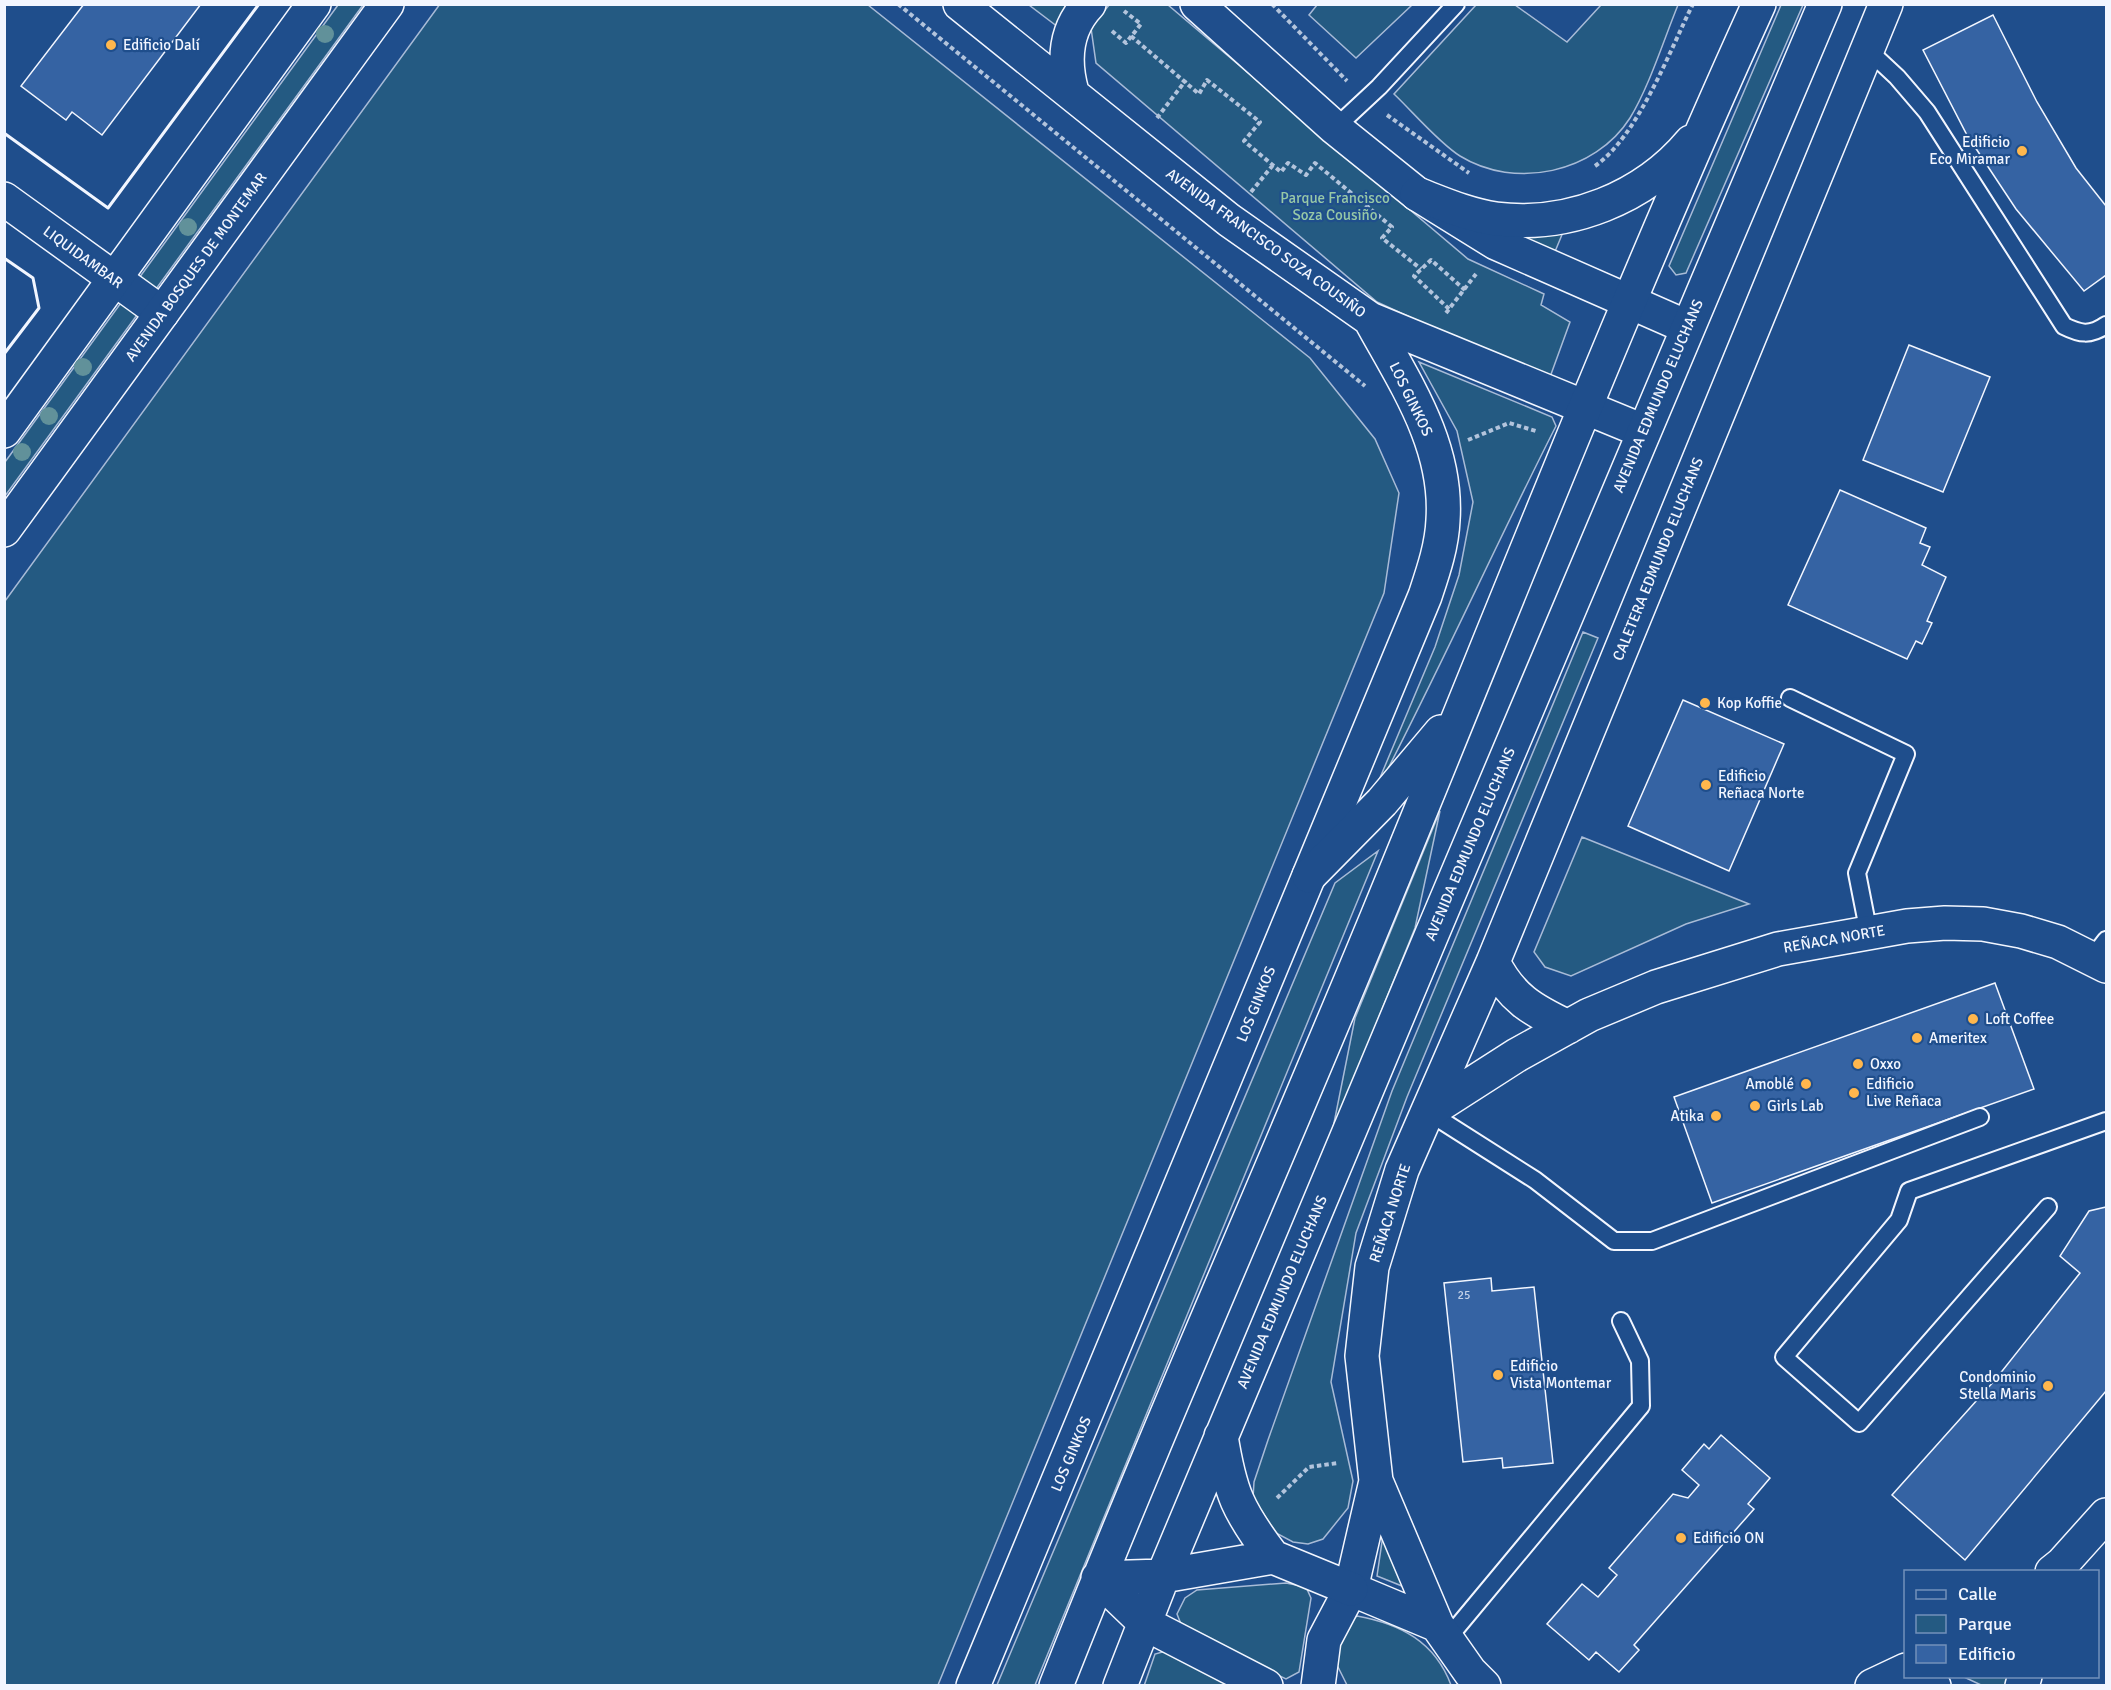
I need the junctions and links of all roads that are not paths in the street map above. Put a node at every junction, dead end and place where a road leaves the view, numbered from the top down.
1 (315, 4) edge
2 (387, 4) edge
3 (960, 4) edge
4 (1089, 4) edge
5 (1197, 4) edge
6 (1456, 4) edge
7 (1825, 4) edge
8 (1886, 4) edge
9 (1754, 7) edge
10 (1868, 50) junction
11 (1072, 92) junction
12 (1710, 116) junction
13 (1335, 128) junction
14 (1417, 194) junction
15 (4, 200) edge
16 (114, 280) junction
17 (1628, 301) junction
18 (162, 313) junction
19 (1370, 320) junction
20 (2106, 324) edge
21 (1687, 327) junction
22 (1584, 406) junction
23 (4, 431) edge
24 (1643, 431) junction
25 (4, 530) edge
26 (1790, 698) dead end
27 (1460, 710) junction
28 (1309, 876) junction
29 (1869, 934) junction
30 (2102, 954) edge
31 (1493, 962) junction
32 (1568, 1027) junction
33 (1428, 1112) junction
34 (1980, 1118) dead end
35 (2106, 1121) edge
36 (2048, 1207) dead end
37 (1621, 1321) dead end
38 (1221, 1436) junction
39 (1376, 1481) junction
40 (2106, 1515) edge
41 (1273, 1557) junction
42 (2058, 1569) edge
43 (1163, 1576) junction
44 (1098, 1578) junction
45 (1351, 1589) junction
46 (1146, 1624) junction
47 (1442, 1631) junction
48 (1906, 1678) edge
49 (1474, 1681) edge
50 (973, 1686) edge
51 (1056, 1686) edge
52 (1120, 1686) edge
53 (1266, 1686) edge
54 (1318, 1686) edge
55 (1934, 1686) edge

1 - 16 street
2 - 18 street, AVENIDA BOSQUES DE MONTEMAR
3 - 11 street, AVENIDA FRANCISCO SOZA COUSIÑO
4 - 11 street
5 - 13 street
6 - 13 lane
7 - 21 street, AVENIDA EDMUNDO ELUCHANS
8 - 10 street, CALETERA EDMUNDO ELUCHANS
9 - 12 street
10 - 20 lane
10 - 31 street, CALETERA EDMUNDO ELUCHANS
11 - 19 street, AVENIDA FRANCISCO SOZA COUSIÑO
12 - 14 street
12 - 17 street
13 - 14 street
14 - 17 street
15 - 16 street, LIQUIDAMBAR
16 - 18 street, LIQUIDAMBAR
16 - 23 street
17 - 21 street
17 - 22 street
18 - 25 street, AVENIDA BOSQUES DE MONTEMAR
19 - 22 street, AVENIDA FRANCISCO SOZA COUSIÑO
19 - 28 street, LOS GINKOS
21 - 24 street, AVENIDA EDMUNDO ELUCHANS
22 - 24 street, AVENIDA FRANCISCO SOZA COUSIÑO
22 - 27 street
24 - 38 street, AVENIDA EDMUNDO ELUCHANS
26 - 29 lane
27 - 28 street
27 - 44 street
28 - 50 street, LOS GINKOS
29 - 30 street, REÑACA NORTE
29 - 32 street, REÑACA NORTE
31 - 32 street
31 - 33 street, CALETERA EDMUNDO ELUCHANS
32 - 33 street, REÑACA NORTE
33 - 34 lane
33 - 39 street, REÑACA NORTE
35 - 36 lane
37 - 47 lane
38 - 41 street
38 - 43 street, AVENIDA EDMUNDO ELUCHANS
39 - 45 street, REÑACA NORTE
39 - 47 street, REÑACA NORTE
40 - 42 street
41 - 43 street
41 - 45 street
43 - 44 street
43 - 46 street, AVENIDA EDMUNDO ELUCHANS
44 - 46 street
44 - 51 street
45 - 47 street
45 - 54 street, REÑACA NORTE
46 - 52 street, AVENIDA EDMUNDO ELUCHANS
46 - 53 street
47 - 49 street, REÑACA NORTE
48 - 55 street

